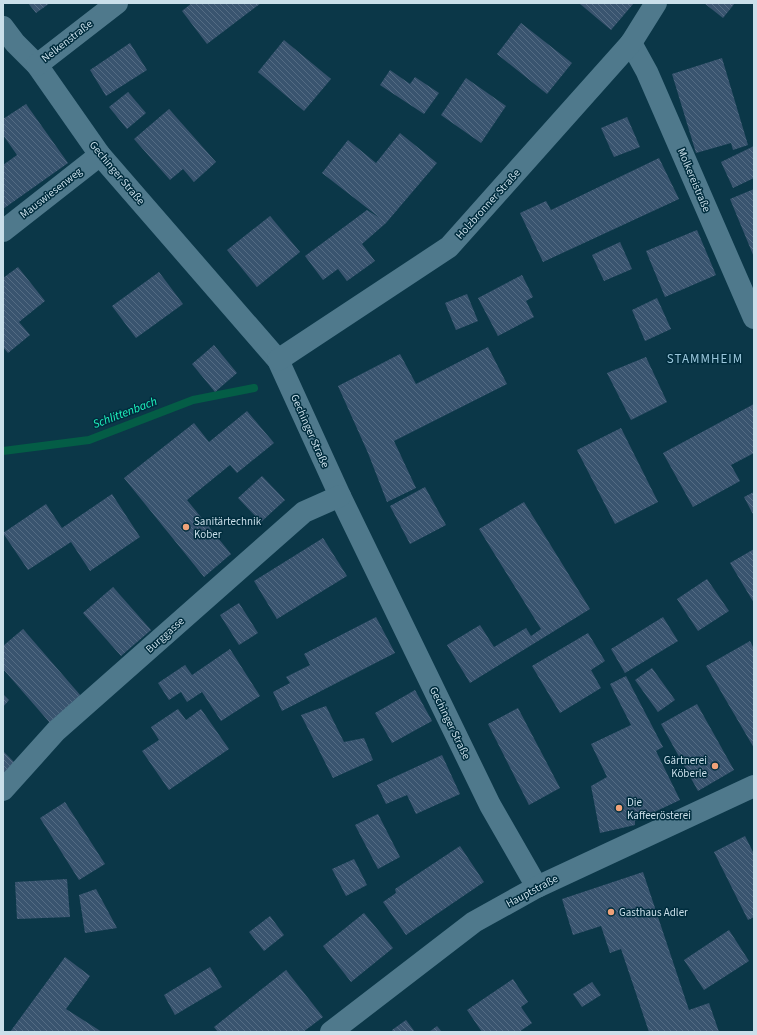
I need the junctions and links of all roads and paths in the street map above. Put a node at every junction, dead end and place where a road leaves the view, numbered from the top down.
1 (656, 3) edge
2 (109, 5) edge
3 (3, 27) edge
4 (631, 43) junction
5 (37, 65) junction
6 (100, 155) junction
7 (3, 231) edge
8 (754, 318) edge
9 (278, 360) junction
10 (340, 496) junction
11 (754, 786) edge
12 (3, 790) edge
13 (538, 886) junction
14 (331, 1032) edge

1 - 4 street, Holzbronner Straße
2 - 5 street, Nelkenstraße
3 - 5 street, Gechinger Straße
4 - 8 street, Molkereistraße
4 - 9 street, Holzbronner Straße
5 - 6 street, Gechinger Straße
6 - 7 street, Mauswiesenweg
6 - 9 street, Gechinger Straße
9 - 10 street, Gechinger Straße
10 - 12 street, Burggasse
10 - 13 street, Gechinger Straße
11 - 13 street, Hauptstraße
13 - 14 street, Hauptstraße

